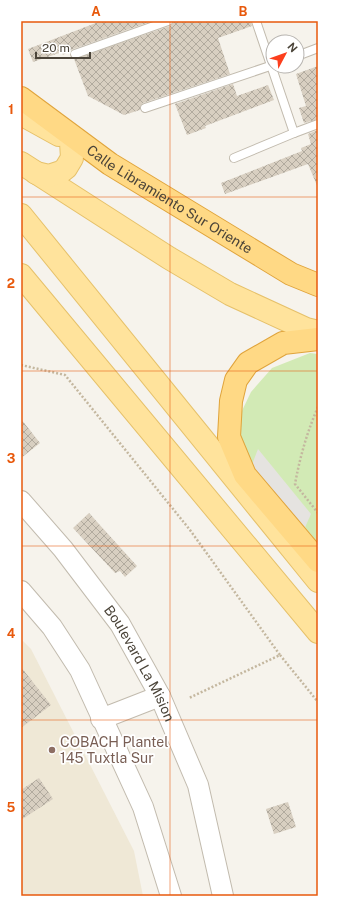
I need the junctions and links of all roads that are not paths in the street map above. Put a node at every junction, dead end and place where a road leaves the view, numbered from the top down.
1 (168, 21) edge
2 (256, 21) edge
3 (265, 46) edge
4 (318, 48) edge
5 (305, 53) edge
6 (74, 54) dead end
7 (265, 67) edge
8 (275, 74) edge
9 (21, 98) edge
10 (145, 108) dead end
11 (21, 114) edge
12 (318, 124) edge
13 (294, 133) junction
14 (71, 142) junction
15 (234, 158) dead end
16 (110, 164) junction
17 (29, 168) edge
18 (21, 216) edge
19 (21, 275) edge
20 (318, 285) edge
21 (318, 332) edge
22 (318, 339) edge
23 (21, 501) edge
24 (318, 561) edge
25 (318, 581) edge
26 (21, 591) edge
27 (318, 632) edge
28 (160, 696) junction
29 (102, 719) junction
30 (171, 896) edge
31 (223, 896) edge

1 - 6 lane
2 - 3 lane
4 - 5 lane
7 - 10 lane
8 - 13 lane
9 - 16 highway
11 - 14 main road, Calle Libramiento Sur Oriente
12 - 13 lane
13 - 15 lane
14 - 16 main road, Calle Libramiento Sur Oriente
14 - 17 main road
16 - 20 highway, Calle Libramiento Sur Oriente
17 - 21 main road
18 - 25 main road
19 - 27 main road
22 - 24 highway
23 - 28 street, Boulevard La Mision
26 - 29 street
28 - 29 street
28 - 31 street, Boulevard La Mision
29 - 30 street

